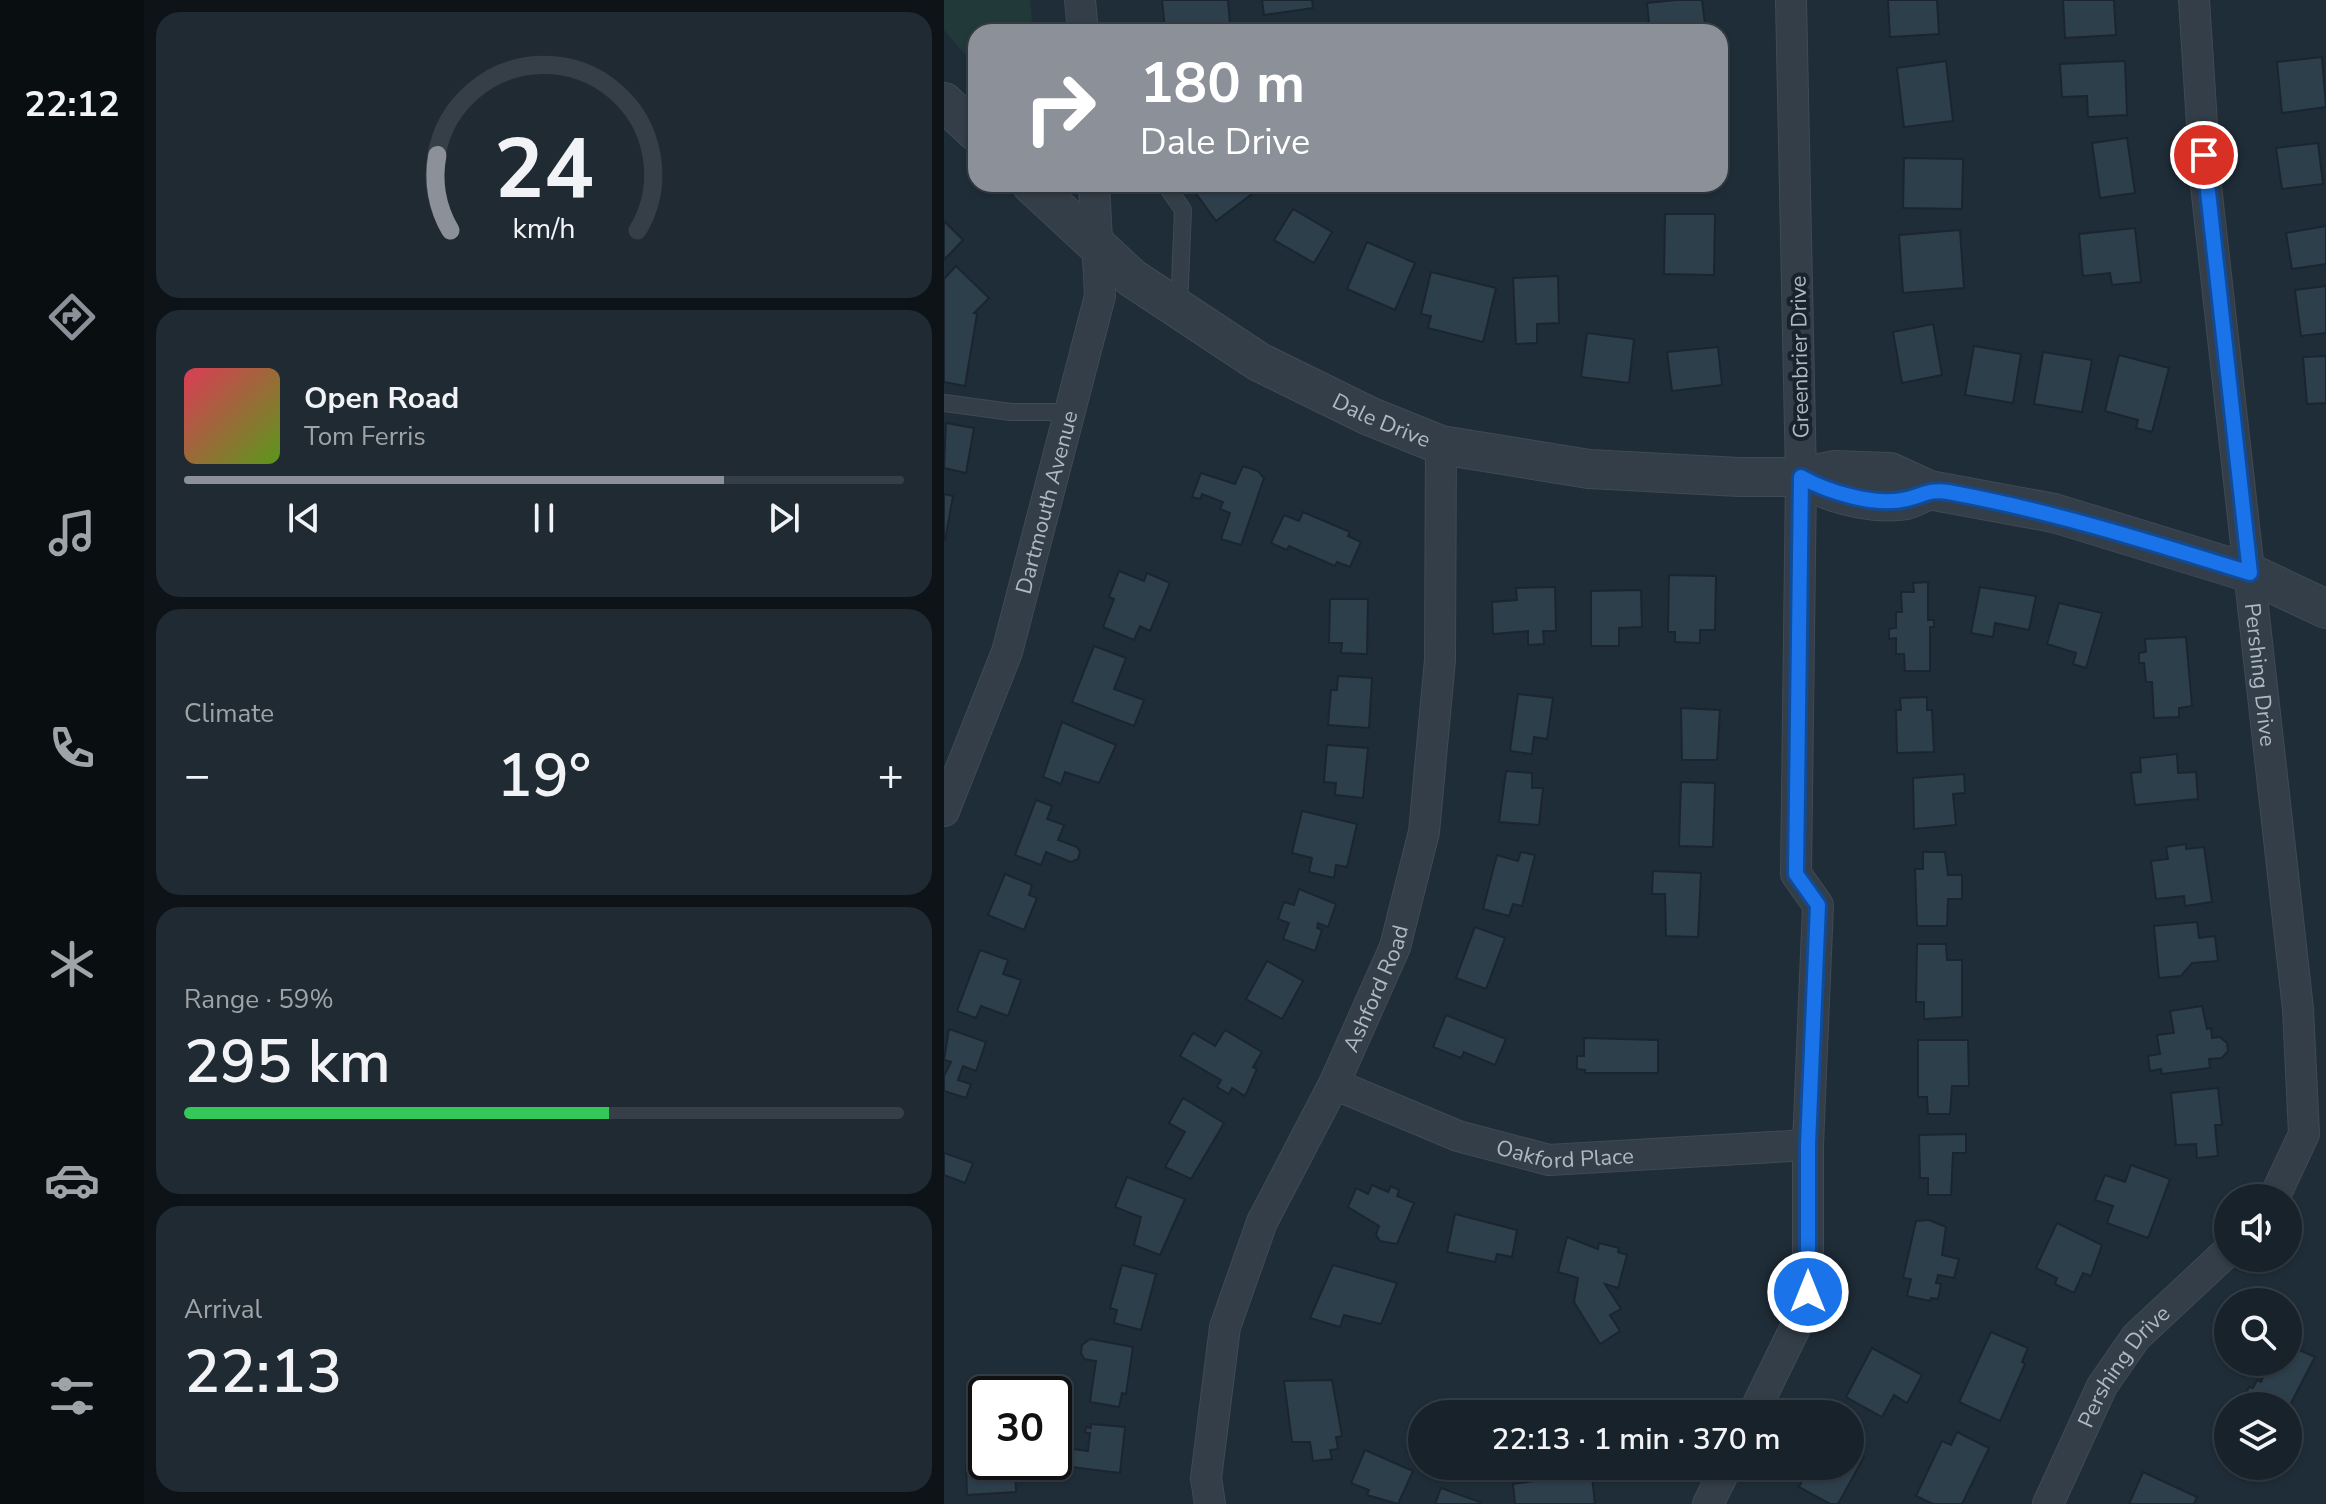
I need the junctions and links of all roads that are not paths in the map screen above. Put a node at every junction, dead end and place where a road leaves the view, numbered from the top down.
1 (1080, 0) edge
2 (1791, 0) edge
3 (2194, 0) edge
4 (1082, 24) edge
5 (944, 102) edge
6 (968, 124) edge
7 (1040, 192) edge
8 (1095, 192) edge
9 (1171, 192) edge
10 (1098, 243) junction
11 (1178, 309) junction
12 (944, 403) edge
13 (1070, 412) junction
14 (1441, 445) junction
15 (1801, 477) junction
16 (2250, 573) junction
17 (2326, 609) edge
18 (945, 806) edge
19 (1334, 1084) junction
20 (1808, 1145) junction
21 (2281, 1184) edge
22 (2214, 1264) edge
23 (1760, 1400) edge
24 (1720, 1480) edge
25 (1210, 1504) edge
26 (1708, 1504) edge
27 (2048, 1504) edge

1 - 4 street
2 - 15 street, Greenbrier Drive
3 - 16 street, Pershing Drive
5 - 6 street
7 - 10 street, Dale Drive
8 - 10 street, Dartmouth Avenue
9 - 11 lane
10 - 11 street, Dale Drive
10 - 13 street, Dartmouth Avenue
11 - 14 street, Dale Drive
12 - 13 lane
13 - 18 street, Dartmouth Avenue
14 - 15 street, Dale Drive
14 - 19 street, Ashford Road
15 - 16 street, Dale Drive
15 - 20 street, Greenbrier Drive
16 - 17 street, Dale Drive
16 - 21 street, Pershing Drive
19 - 20 street, Oakford Place
19 - 25 street, Ashford Road
20 - 23 street, Greenbrier Drive
22 - 27 street, Pershing Drive
24 - 26 street

